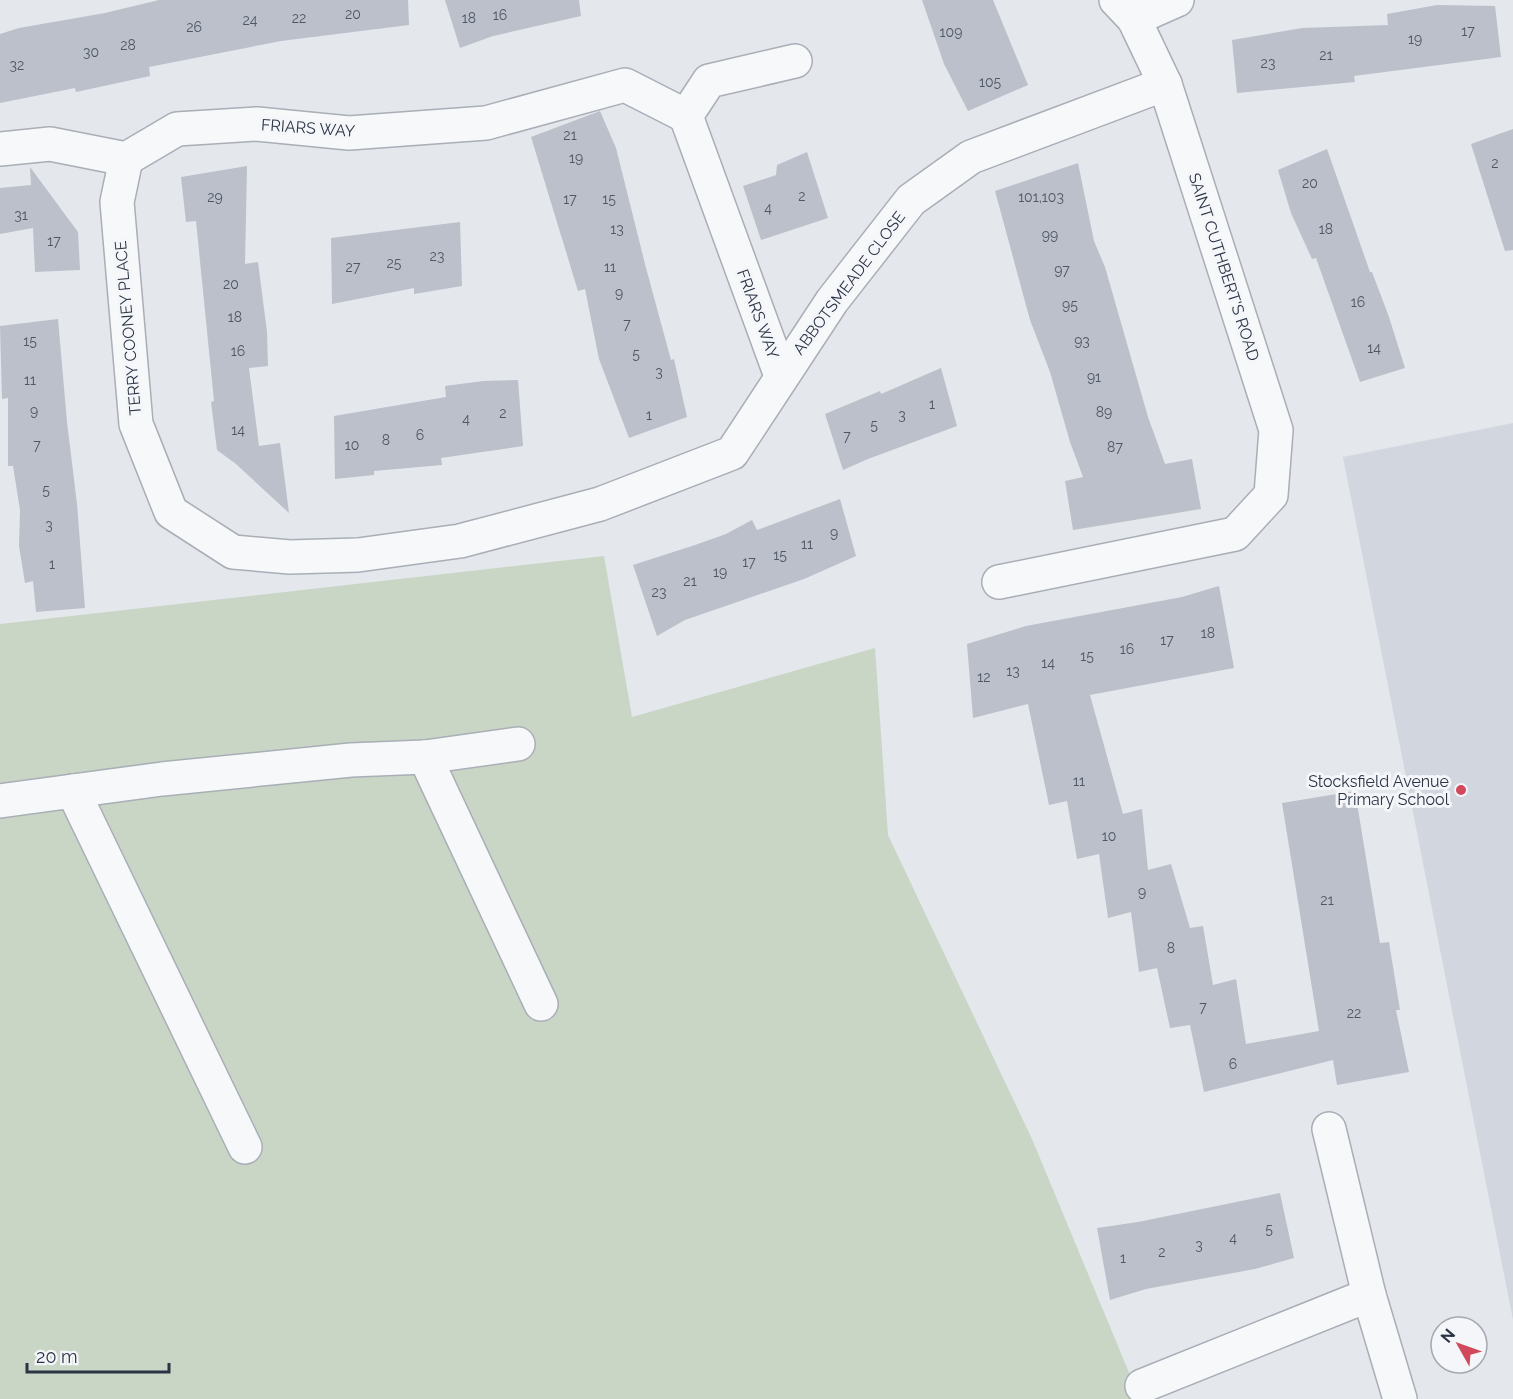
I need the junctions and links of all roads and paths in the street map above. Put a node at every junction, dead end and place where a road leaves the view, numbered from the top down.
1 (1177, 0) edge
2 (1125, 9) edge
3 (795, 62) dead end
4 (1165, 84) junction
5 (686, 116) junction
6 (0, 149) edge
7 (126, 159) junction
8 (781, 376) junction
9 (600, 504) joint
10 (999, 582) dead end
11 (518, 744) dead end
12 (425, 757) junction
13 (73, 791) junction
14 (0, 801) edge
15 (541, 1004) dead end
16 (1329, 1129) dead end
17 (245, 1147) dead end
18 (1367, 1288) junction
19 (1142, 1386) dead end
20 (1400, 1399) edge

1 - 2 street
2 - 4 street, SAINT CUTHBERT'S ROAD
3 - 5 street
4 - 8 street, ABBOTSMEADE CLOSE
4 - 10 street, SAINT CUTHBERT'S ROAD
5 - 7 street, FRIARS WAY
5 - 8 street, FRIARS WAY
6 - 7 street
7 - 9 street, TERRY COONEY PLACE
8 - 9 street, ABBOTSMEADE CLOSE
11 - 12 street
12 - 13 street
12 - 15 street
13 - 14 street
13 - 17 street
16 - 18 street
18 - 19 street
18 - 20 street

